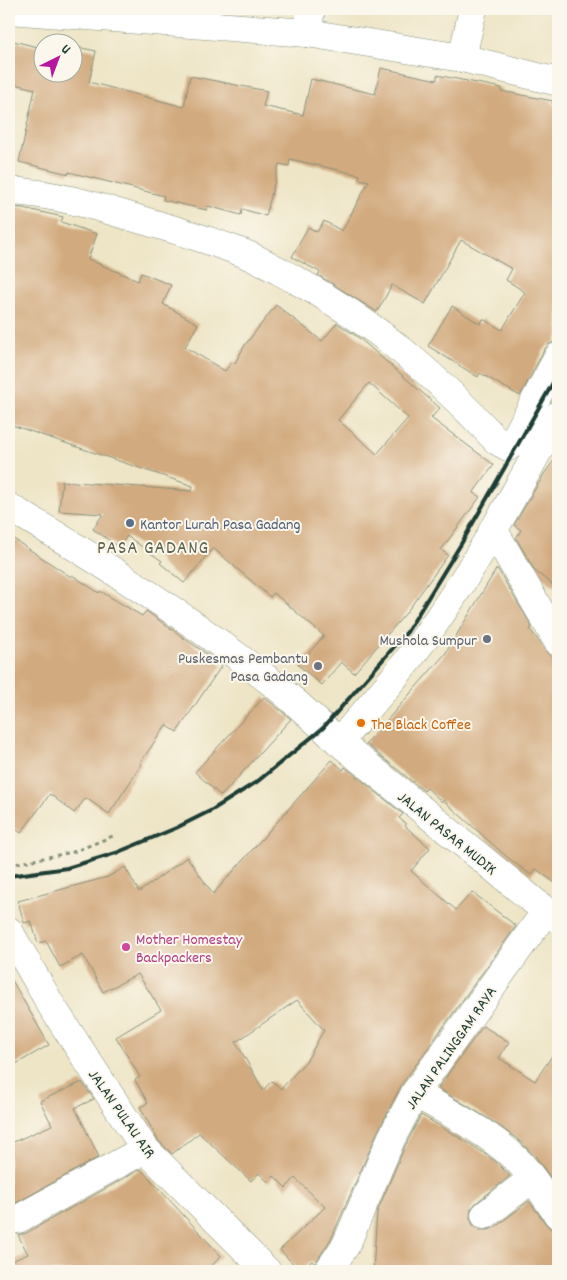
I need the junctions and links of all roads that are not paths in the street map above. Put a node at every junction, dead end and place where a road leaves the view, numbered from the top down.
1 (473, 9) edge
2 (9, 10) edge
3 (309, 21) edge
4 (462, 58) junction
5 (558, 82) edge
6 (9, 190) edge
7 (558, 357) edge
8 (558, 415) edge
9 (9, 507) edge
10 (493, 529) junction
11 (558, 642) edge
12 (339, 742) junction
13 (552, 915) edge
14 (9, 933) edge
15 (415, 1093) junction
16 (145, 1150) junction
17 (532, 1179) junction
18 (485, 1215) dead end
19 (558, 1215) edge
20 (18, 1219) dead end
21 (267, 1271) edge
22 (328, 1271) edge

1 - 4 street
2 - 3 street
3 - 4 street
4 - 5 street
6 - 7 street
8 - 10 street
9 - 12 street, JALAN PASAR MUDIK
10 - 11 street
10 - 12 street
12 - 13 street, JALAN PASAR MUDIK
13 - 15 street, JALAN PALINGGAM RAYA
14 - 16 street, JALAN PULAU AIR
15 - 17 street
15 - 22 street, JALAN PALINGGAM RAYA
16 - 20 street
16 - 21 street, JALAN PULAU AIR
17 - 18 street
17 - 19 street

